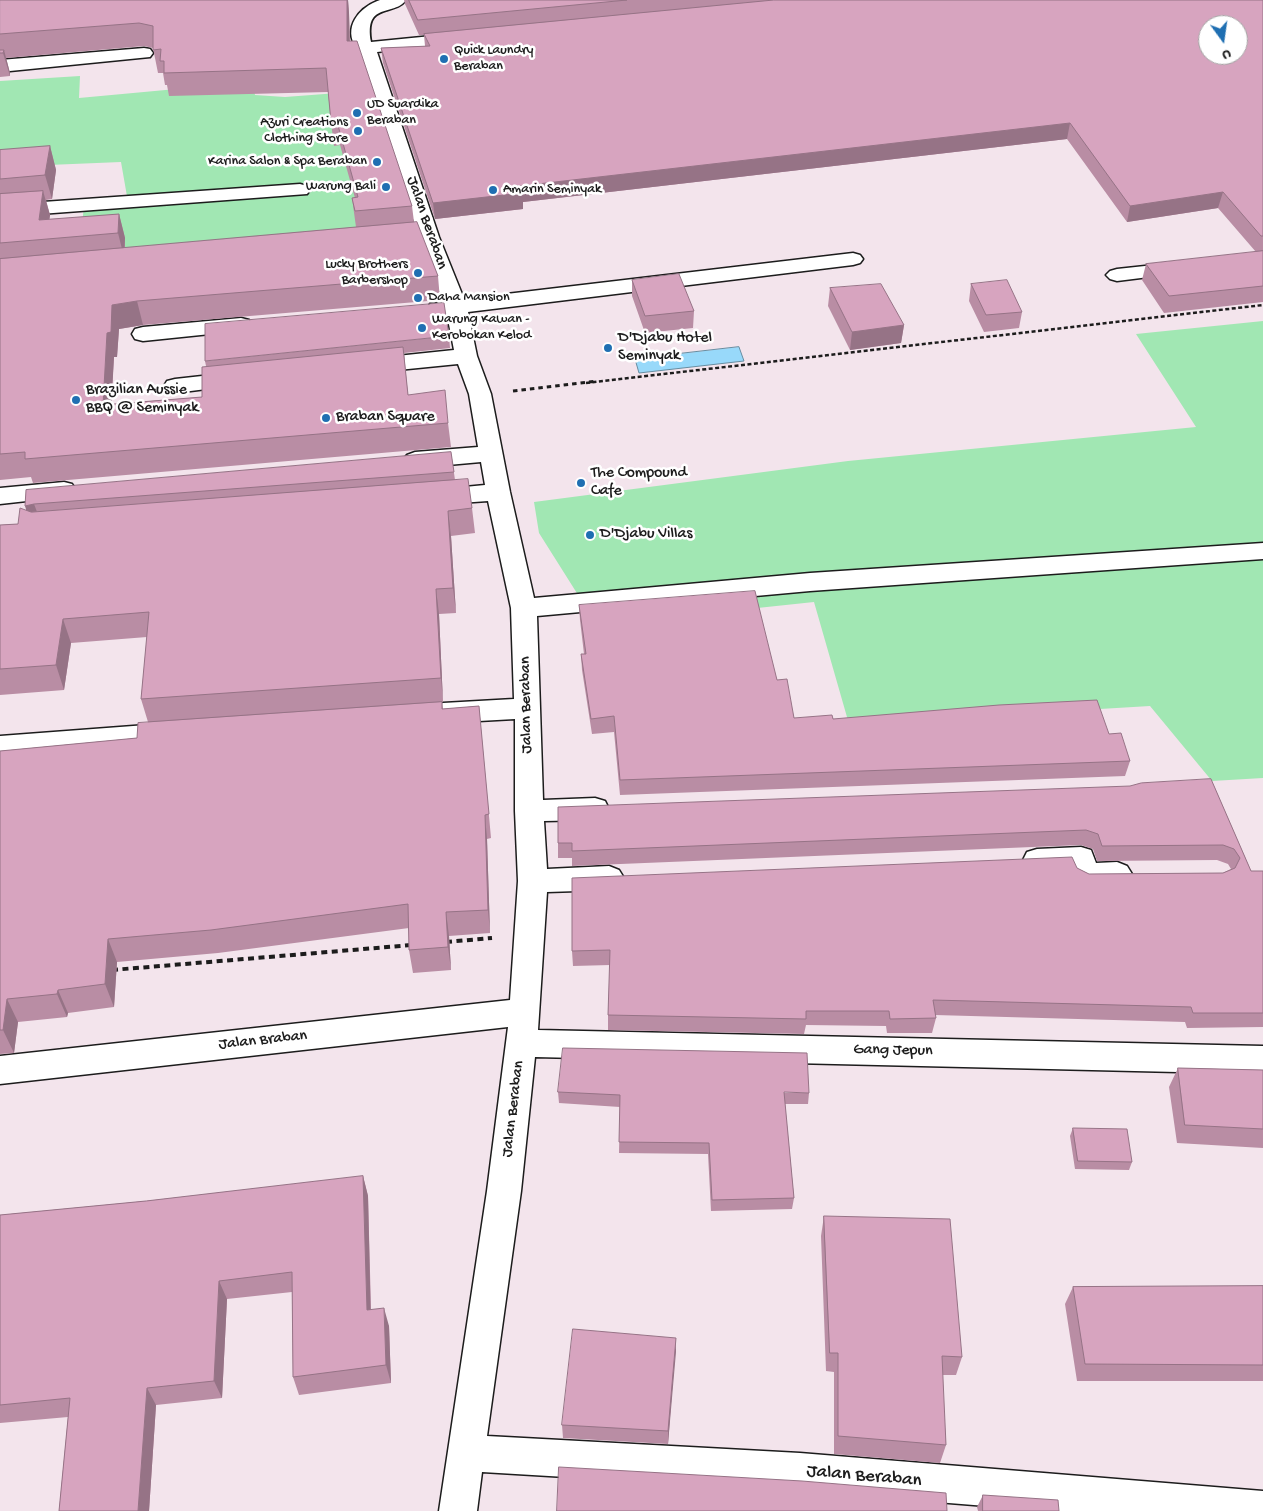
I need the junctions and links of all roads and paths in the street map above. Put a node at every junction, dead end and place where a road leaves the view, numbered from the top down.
1 (397, 0) edge
2 (484, 36) edge
3 (366, 48) junction
4 (144, 53) dead end
5 (0, 66) edge
6 (300, 190) dead end
7 (0, 211) edge
8 (853, 259) dead end
9 (1202, 266) edge
10 (1117, 275) dead end
11 (1263, 305) edge
12 (456, 307) junction
13 (417, 310) edge
14 (260, 324) edge
15 (143, 334) dead end
16 (466, 356) junction
17 (350, 368) edge
18 (263, 377) edge
19 (175, 386) dead end
20 (480, 394) junction
21 (491, 453) junction
22 (393, 462) edge
23 (89, 488) edge
24 (498, 492) junction
25 (0, 496) edge
26 (414, 498) edge
27 (1263, 552) edge
28 (524, 608) junction
29 (528, 710) junction
30 (414, 715) edge
31 (198, 731) edge
32 (0, 746) edge
33 (617, 808) edge
34 (529, 811) junction
35 (1016, 869) edge
36 (1141, 874) edge
37 (632, 877) edge
38 (533, 881) junction
39 (530, 935) junction
40 (442, 942) edge
41 (422, 944) edge
42 (108, 970) edge
43 (525, 1012) junction
44 (522, 1043) junction
45 (1263, 1060) edge
46 (0, 1070) edge
47 (465, 1453) junction
48 (1263, 1510) edge
49 (458, 1511) edge

1 - 3 street, Jalan Beraban
2 - 3 street
3 - 12 street, Jalan Beraban
4 - 5 street
6 - 7 street
8 - 12 street
9 - 10 street
11 - 20 path
12 - 13 street
12 - 16 street, Jalan Beraban
14 - 15 street
16 - 17 street
16 - 20 street, Jalan Beraban
18 - 19 street
20 - 21 street, Jalan Beraban
21 - 22 street
21 - 24 street, Jalan Beraban
23 - 25 street
24 - 26 street
24 - 28 street, Jalan Beraban
27 - 28 street
28 - 29 street, Jalan Beraban
29 - 30 street
29 - 34 street, Jalan Beraban
31 - 32 street
33 - 34 street
34 - 38 street, Jalan Beraban
35 - 36 street
37 - 38 street
38 - 39 street, Jalan Beraban
39 - 40 path
39 - 43 street, Jalan Beraban
41 - 42 path
43 - 44 street, Jalan Beraban
43 - 46 street, Jalan Braban
44 - 45 street, Gang Jepun
44 - 47 street, Jalan Beraban
47 - 48 street, Jalan Beraban
47 - 49 street, Jalan Beraban

